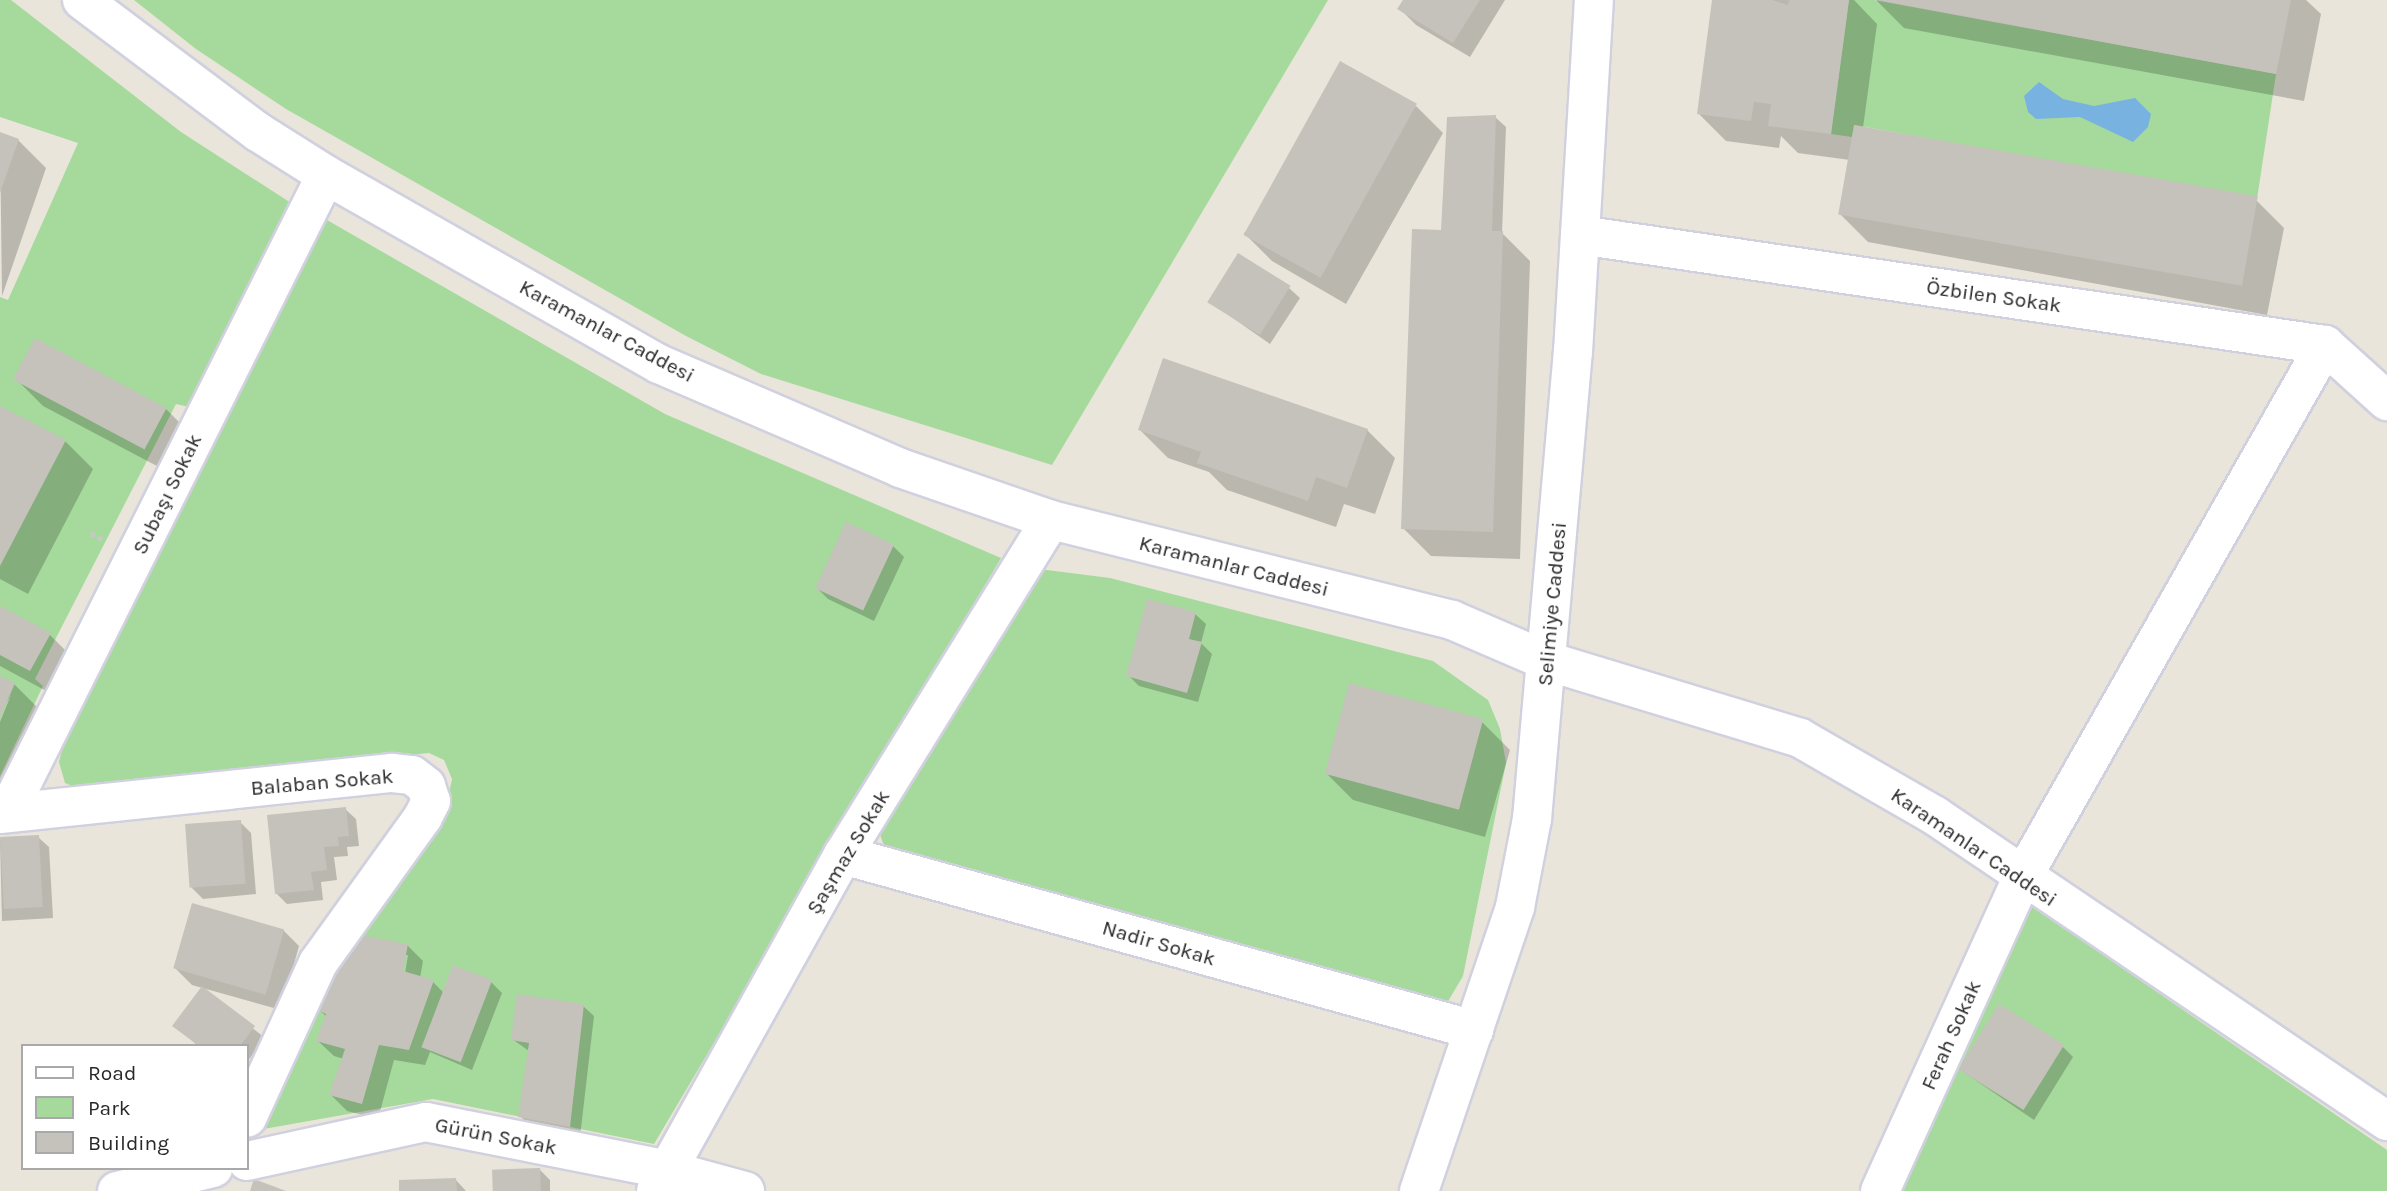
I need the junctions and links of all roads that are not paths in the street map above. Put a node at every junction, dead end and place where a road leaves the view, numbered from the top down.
1 (82, 0) edge
2 (1594, 0) edge
3 (326, 175) junction
4 (1580, 235) junction
5 (2325, 345) junction
6 (2387, 401) edge
7 (1051, 520) junction
8 (1547, 662) junction
9 (4, 814) edge
10 (843, 855) junction
11 (2022, 878) junction
12 (1474, 1030) junction
13 (248, 1116) edge
14 (2387, 1121) edge
15 (248, 1161) edge
16 (205, 1170) edge
17 (223, 1170) edge
18 (662, 1181) edge
19 (117, 1191) edge
20 (214, 1191) edge
21 (745, 1191) edge
22 (1419, 1191) edge
23 (1880, 1191) edge

1 - 3 street, Karamanlar Caddesi
2 - 4 street, Selimiye Caddesi
3 - 7 street, Karamanlar Caddesi
3 - 9 street, Subaşı Sokak
4 - 5 street, Özbilen Sokak
4 - 8 street, Selimiye Caddesi
5 - 6 street
5 - 11 street, Ferah Sokak
7 - 8 street, Karamanlar Caddesi
7 - 10 street, Şaşmaz Sokak
8 - 11 street, Karamanlar Caddesi
8 - 12 street, Selimiye Caddesi
9 - 13 street, Balaban Sokak
10 - 12 street, Nadir Sokak
10 - 18 street, Şaşmaz Sokak
11 - 14 street, Karamanlar Caddesi
11 - 23 street, Ferah Sokak
12 - 22 street, Selimiye Caddesi
15 - 18 street, Gürün Sokak
16 - 19 street
17 - 20 street
18 - 21 street, Gürün Sokak

